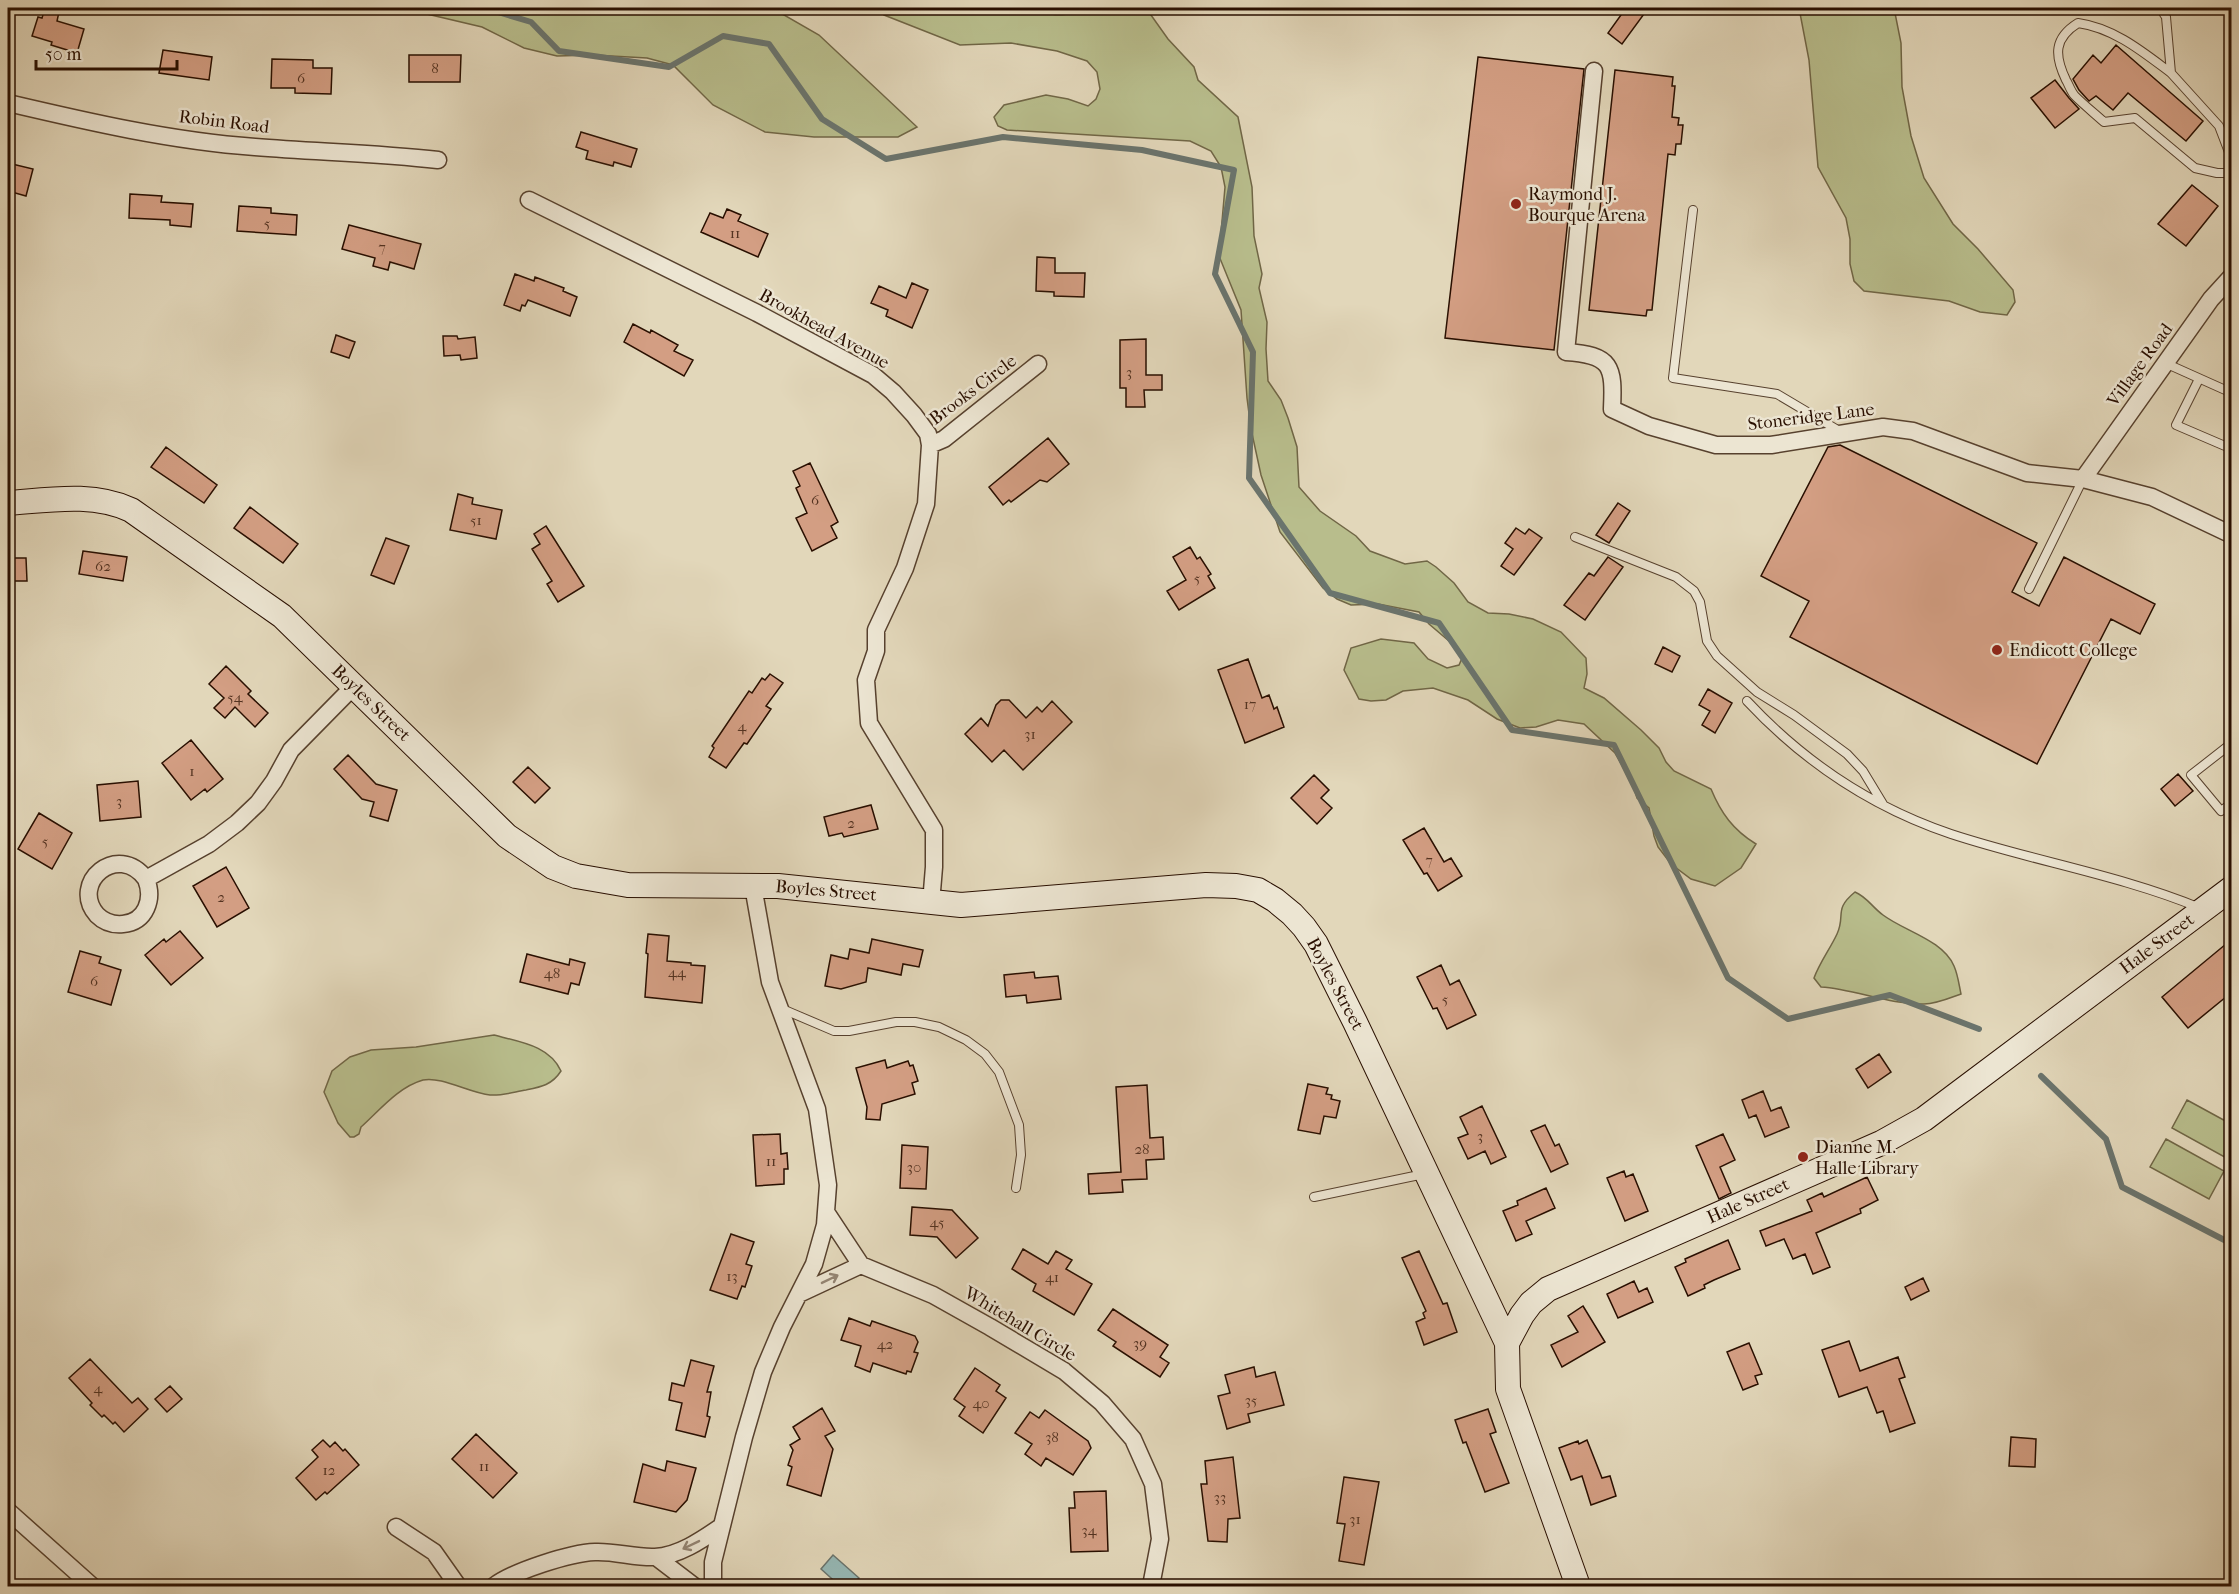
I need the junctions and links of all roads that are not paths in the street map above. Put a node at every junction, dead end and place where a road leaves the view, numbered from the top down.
1 (2160, 8) edge
2 (1594, 71) dead end
3 (2171, 73) junction
4 (8, 103) edge
5 (2232, 159) edge
6 (438, 160) dead end
7 (2232, 173) edge
8 (529, 200) dead end
9 (1693, 210) dead end
10 (2232, 276) edge
11 (2165, 363) junction
12 (1038, 364) dead end
13 (2199, 379) junction
14 (2232, 393) edge
15 (1844, 434) junction
16 (930, 445) junction
17 (2232, 449) edge
18 (2083, 479) junction
19 (8, 503) edge
20 (2232, 535) edge
21 (1575, 537) dead end
22 (2029, 589) dead end
23 (354, 686) junction
24 (1747, 701) dead end
25 (2232, 743) edge
26 (2232, 803) edge
27 (1883, 804) junction
28 (146, 879) dead end
29 (753, 886) junction
30 (2232, 888) edge
31 (931, 903) junction
32 (2203, 910) junction
33 (780, 1008) junction
34 (1427, 1174) junction
35 (1016, 1188) dead end
36 (1314, 1197) dead end
37 (826, 1212) junction
38 (861, 1265) junction
39 (799, 1294) junction
40 (1507, 1343) junction
41 (8, 1511) edge
42 (722, 1526) junction
43 (396, 1527) dead end
44 (656, 1557) junction
45 (92, 1587) edge
46 (458, 1587) edge
47 (494, 1587) edge
48 (694, 1587) edge
49 (712, 1587) edge
50 (1151, 1587) edge
51 (1578, 1587) edge

1 - 3 lane
2 - 15 street, Stoneridge Lane
3 - 5 lane
3 - 7 lane
4 - 6 street, Robin Road
8 - 16 street, Brookhead Avenue
9 - 15 lane
10 - 11 street, Village Road
11 - 13 lane
11 - 18 street, Village Road
12 - 16 street, Brooks Circle
13 - 14 lane
13 - 17 lane
15 - 18 street, Stoneridge Lane
16 - 31 street
18 - 20 street, Stoneridge Lane
18 - 22 lane
19 - 23 street, Boyles Street
21 - 27 lane
23 - 28 street
23 - 29 street, Boyles Street
24 - 27 lane
25 - 26 lane
27 - 32 lane
29 - 31 street, Boyles Street
29 - 33 street
30 - 32 street, Hale Street
31 - 34 street, Boyles Street
32 - 40 street, Hale Street
33 - 35 lane
33 - 37 street
34 - 36 lane
34 - 40 street, Boyles Street
37 - 38 street
37 - 39 street
39 -> 38 street
38 - 50 street, Whitehall Circle
39 - 42 street
40 - 51 street, Hale Street
41 - 45 street
42 -> 44 street
42 - 49 street
43 - 46 street
44 - 47 street
44 - 48 street

